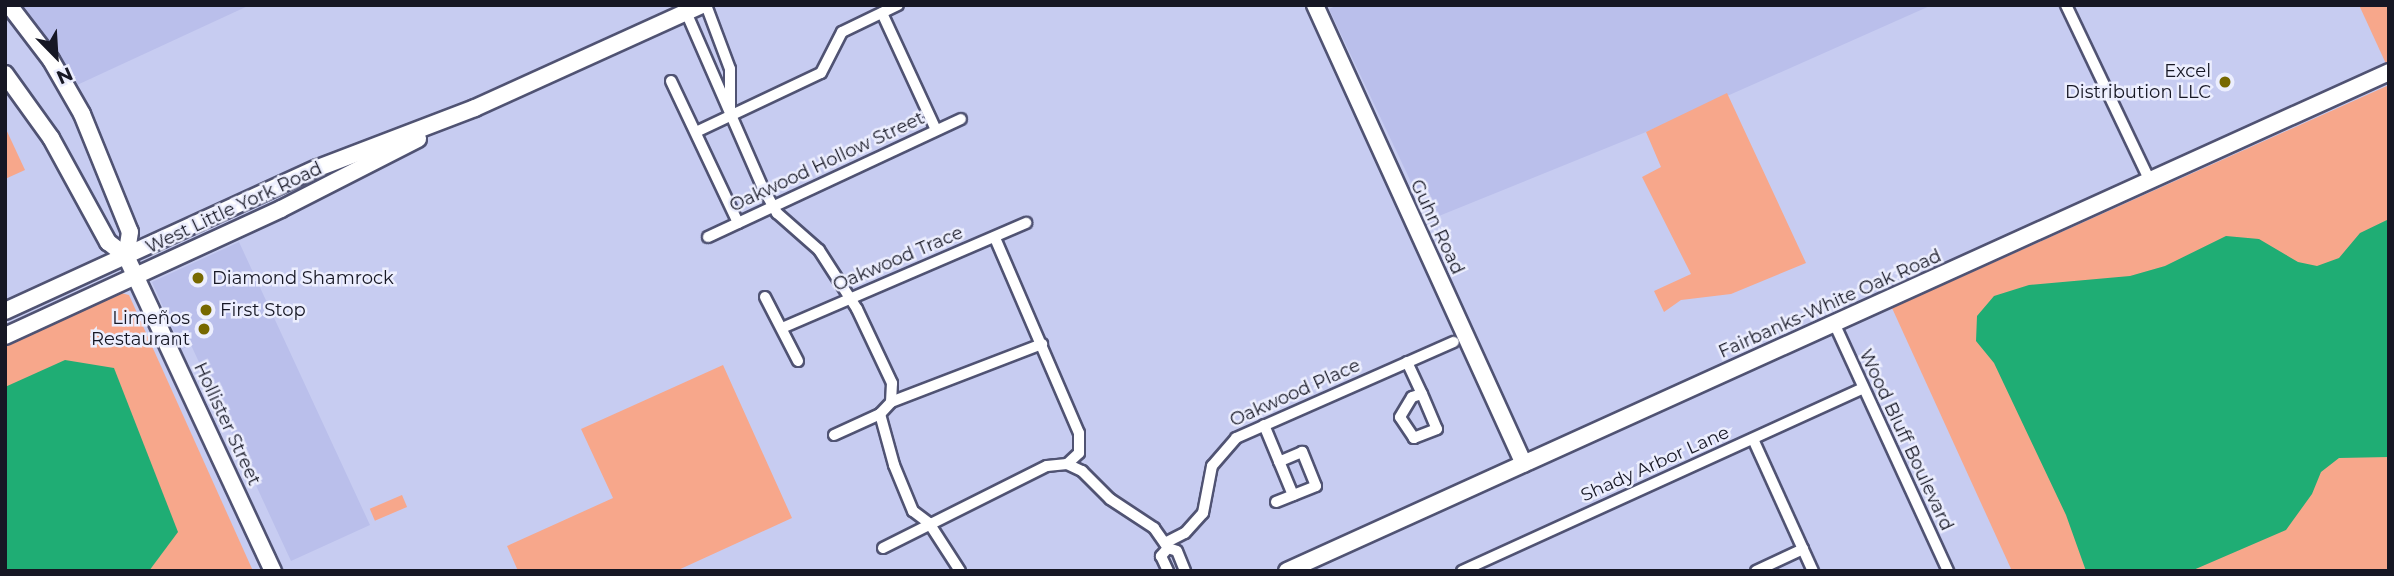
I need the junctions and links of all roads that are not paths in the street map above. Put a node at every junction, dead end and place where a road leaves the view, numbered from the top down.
1 (9, 5) edge
2 (704, 5) edge
3 (898, 5) edge
4 (1315, 5) edge
5 (2066, 5) edge
6 (687, 12) junction
7 (882, 13) junction
8 (2389, 72) edge
9 (5, 74) edge
10 (671, 81) dead end
11 (475, 108) junction
12 (730, 116) junction
13 (961, 119) dead end
14 (936, 130) junction
15 (696, 132) junction
16 (2150, 181) junction
17 (773, 206) junction
18 (738, 223) junction
19 (1026, 223) dead end
20 (708, 237) dead end
21 (995, 238) junction
22 (126, 256) junction
23 (135, 275) junction
24 (765, 297) dead end
25 (850, 298) junction
26 (5, 312) edge
27 (1834, 323) junction
28 (782, 328) junction
29 (5, 336) edge
30 (1454, 342) dead end
31 (1042, 344) junction
32 (798, 361) dead end
33 (1408, 362) junction
34 (1863, 388) junction
35 (1422, 394) dead end
36 (891, 402) junction
37 (880, 414) junction
38 (1264, 425) junction
39 (834, 435) dead end
40 (1753, 439) junction
41 (1279, 462) junction
42 (1067, 464) junction
43 (1524, 464) junction
44 (1293, 495) junction
45 (1276, 502) dead end
46 (929, 523) junction
47 (1166, 546) junction
48 (883, 548) dead end
49 (1803, 549) junction
50 (273, 571) edge
51 (960, 571) edge
52 (1168, 571) edge
53 (1185, 571) edge
54 (1287, 571) edge
55 (1462, 571) edge
56 (1756, 571) edge
57 (1813, 571) edge
58 (1948, 571) edge

1 - 22 street, Hollister Street
2 - 6 street, West Little York Road
2 - 12 street
3 - 7 street
4 - 43 street, Guhn Road
5 - 16 street
6 - 11 street, West Little York Road
6 - 12 street
7 - 12 street
7 - 14 street
8 - 16 street, Fairbanks-White Oak Road
9 - 22 street, Hollister Street
10 - 15 street
11 - 22 street, West Little York Road
11 - 23 street, West Little York Road
12 - 15 street
12 - 17 street
13 - 14 street, Oakwood Hollow Street
14 - 17 street, Oakwood Hollow Street
15 - 18 street
16 - 27 street, Fairbanks-White Oak Road
17 - 18 street, Oakwood Hollow Street
17 - 25 street
18 - 20 street, Oakwood Hollow Street
19 - 21 street, Oakwood Trace
21 - 25 street, Oakwood Trace
21 - 31 street
22 - 23 street, Hollister Street
22 - 26 street, West Little York Road
23 - 29 street, West Little York Road
23 - 50 street, Hollister Street
24 - 28 street
25 - 28 street, Oakwood Trace
25 - 36 street
27 - 34 street, Wood Bluff Boulevard
27 - 43 street, Fairbanks-White Oak Road
28 - 32 street
30 - 33 street, Oakwood Place
31 - 36 street
31 - 42 street
33 - 35 street
33 - 38 street, Oakwood Place
34 - 40 street, Shady Arbor Lane
34 - 58 street, Wood Bluff Boulevard
36 - 37 street
37 - 39 street
37 - 46 street
38 - 41 street
38 - 47 street, Oakwood Place
40 - 49 street
40 - 55 street, Shady Arbor Lane
41 - 44 street
41 - 44 street
42 - 46 street
42 - 47 street
43 - 54 street, Fairbanks-White Oak Road
44 - 45 street
46 - 48 street
46 - 51 street
47 - 52 street
47 - 53 street
49 - 56 street
49 - 57 street

